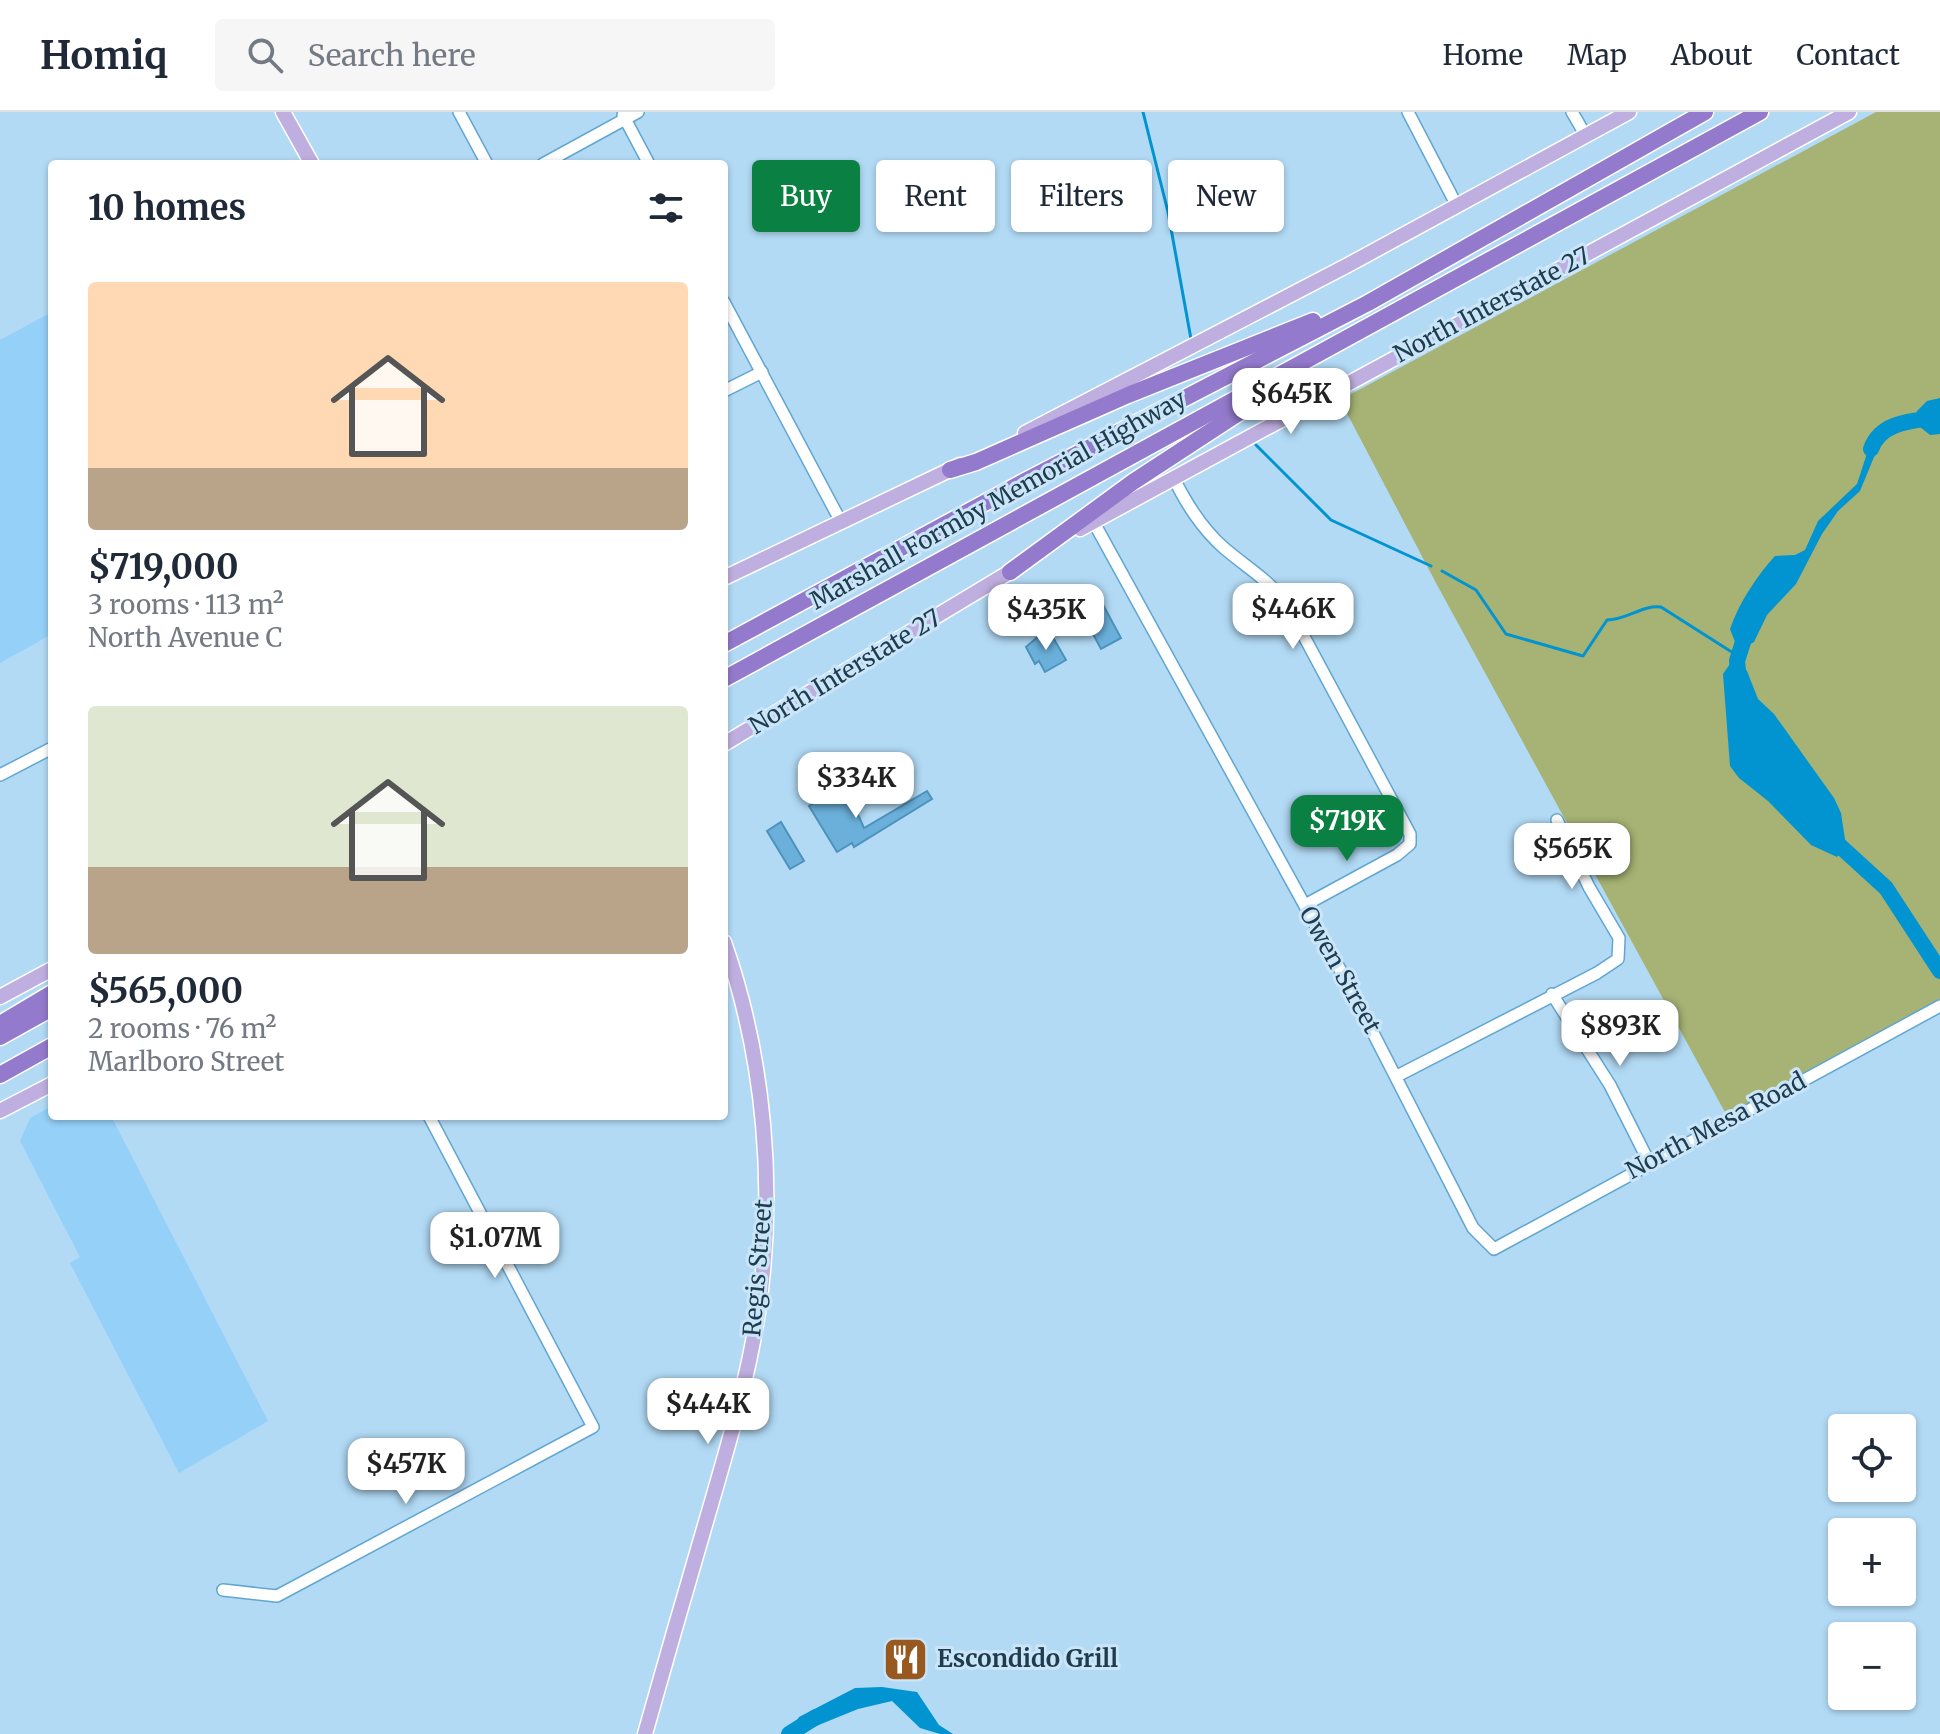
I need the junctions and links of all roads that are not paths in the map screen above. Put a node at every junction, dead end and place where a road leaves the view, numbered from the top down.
1 (283, 112) edge
2 (459, 112) edge
3 (638, 112) edge
4 (1408, 112) edge
5 (1572, 112) edge
6 (1629, 112) edge
7 (1705, 112) edge
8 (1760, 112) edge
9 (1849, 112) edge
10 (623, 115) edge
11 (1586, 136) junction
12 (310, 160) edge
13 (485, 160) edge
14 (550, 160) edge
15 (647, 160) edge
16 (1457, 206) junction
17 (1492, 261) junction
18 (1368, 303) junction
19 (728, 309) edge
20 (762, 372) junction
21 (728, 389) edge
22 (950, 470) junction
23 (1173, 477) junction
24 (1093, 521) junction
25 (841, 522) junction
26 (1010, 572) junction
27 (728, 576) edge
28 (728, 642) edge
29 (728, 677) edge
30 (728, 742) edge
31 (48, 750) edge
32 (0, 775) edge
33 (1557, 820) dead end
34 (1305, 905) junction
35 (728, 956) edge
36 (48, 971) edge
37 (1552, 994) junction
38 (48, 995) edge
39 (0, 997) edge
40 (1940, 1006) edge
41 (48, 1010) edge
42 (0, 1024) edge
43 (0, 1037) edge
44 (48, 1048) edge
45 (48, 1060) edge
46 (0, 1075) edge
47 (1397, 1076) junction
48 (0, 1082) edge
49 (48, 1086) edge
50 (0, 1111) edge
51 (431, 1120) edge
52 (1649, 1162) junction
53 (1494, 1249) joint
54 (223, 1590) dead end
55 (646, 1731) edge

1 - 12 main road
2 - 13 street
3 - 10 street
4 - 16 street
5 - 11 street
6 - 11 main road
7 - 18 highway, Marshall Formby Memorial Highway
8 - 17 highway, Marshall Formby Memorial Highway
9 - 23 main road, North Interstate 27
10 - 14 street
10 - 15 street
11 - 16 main road
16 - 22 main road
17 - 26 highway
17 - 29 highway, Marshall Formby Memorial Highway
18 - 22 highway
18 - 28 highway, Marshall Formby Memorial Highway
19 - 20 street
20 - 21 street
20 - 25 street
22 - 25 main road
23 - 24 main road, North Interstate 27
23 - 34 street
24 - 26 main road, North Interstate 27
24 - 34 street, Owen Street
25 - 27 main road
26 - 30 main road, North Interstate 27
31 - 32 street
33 - 37 street
34 - 47 street, Owen Street
35 - 55 main road, Regis Street
36 - 39 main road
37 - 47 street
37 - 52 street
38 - 42 highway
40 - 52 street, North Mesa Road
41 - 43 highway
44 - 46 highway
45 - 48 highway
47 - 53 street, Owen Street
49 - 50 main road
51 - 54 street
52 - 53 street, North Mesa Road

